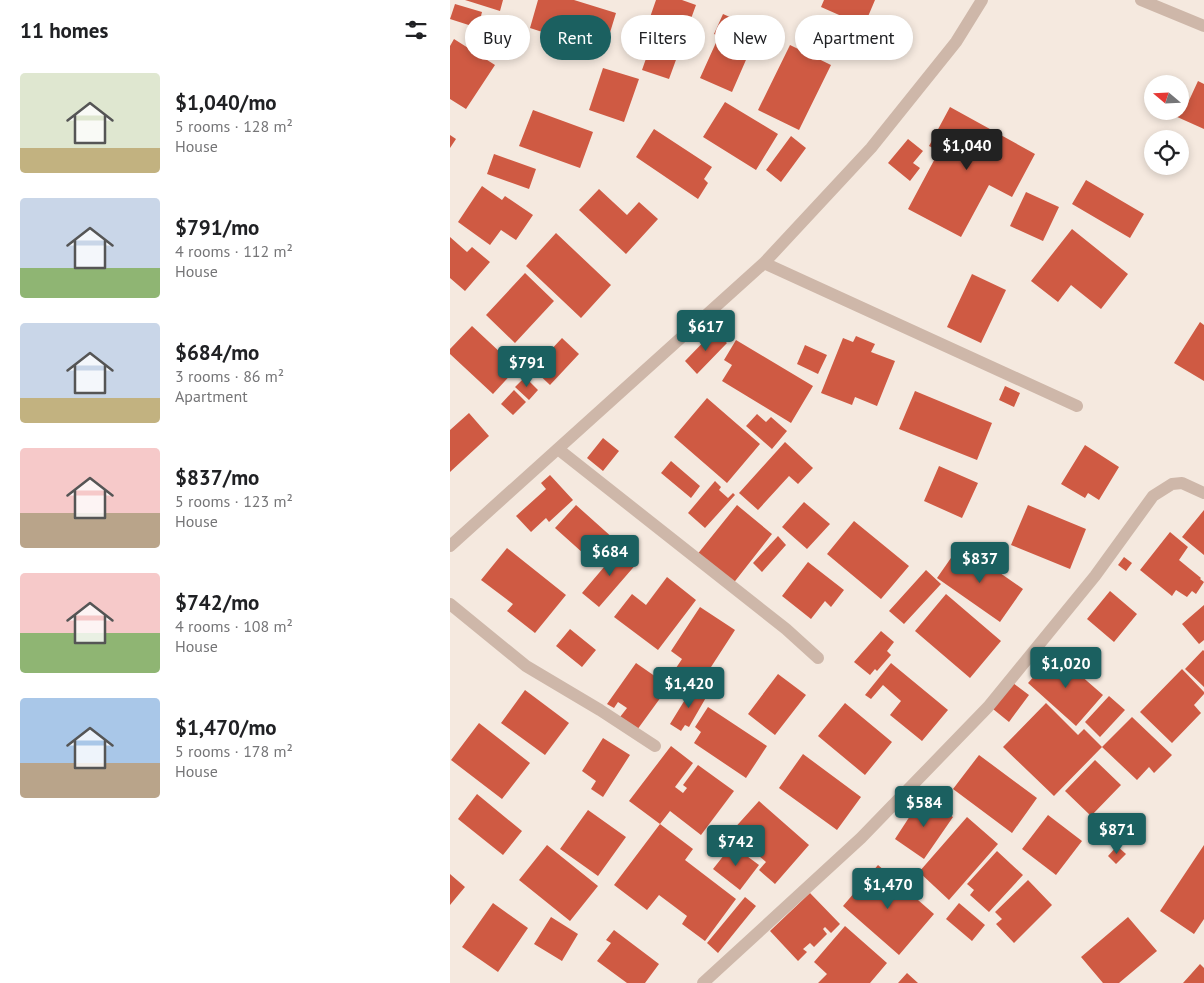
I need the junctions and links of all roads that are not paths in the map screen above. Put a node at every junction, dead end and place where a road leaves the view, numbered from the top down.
1 (982, 0) edge
2 (1141, 0) edge
3 (1204, 26) edge
4 (764, 262) junction
5 (1077, 406) dead end
6 (558, 448) junction
7 (1204, 492) edge
8 (450, 546) edge
9 (450, 604) edge
10 (818, 658) dead end
11 (655, 746) dead end
12 (703, 983) edge

1 - 4 street
2 - 3 street
4 - 5 street
4 - 6 street
6 - 8 street
6 - 10 street
7 - 12 street
9 - 11 street

